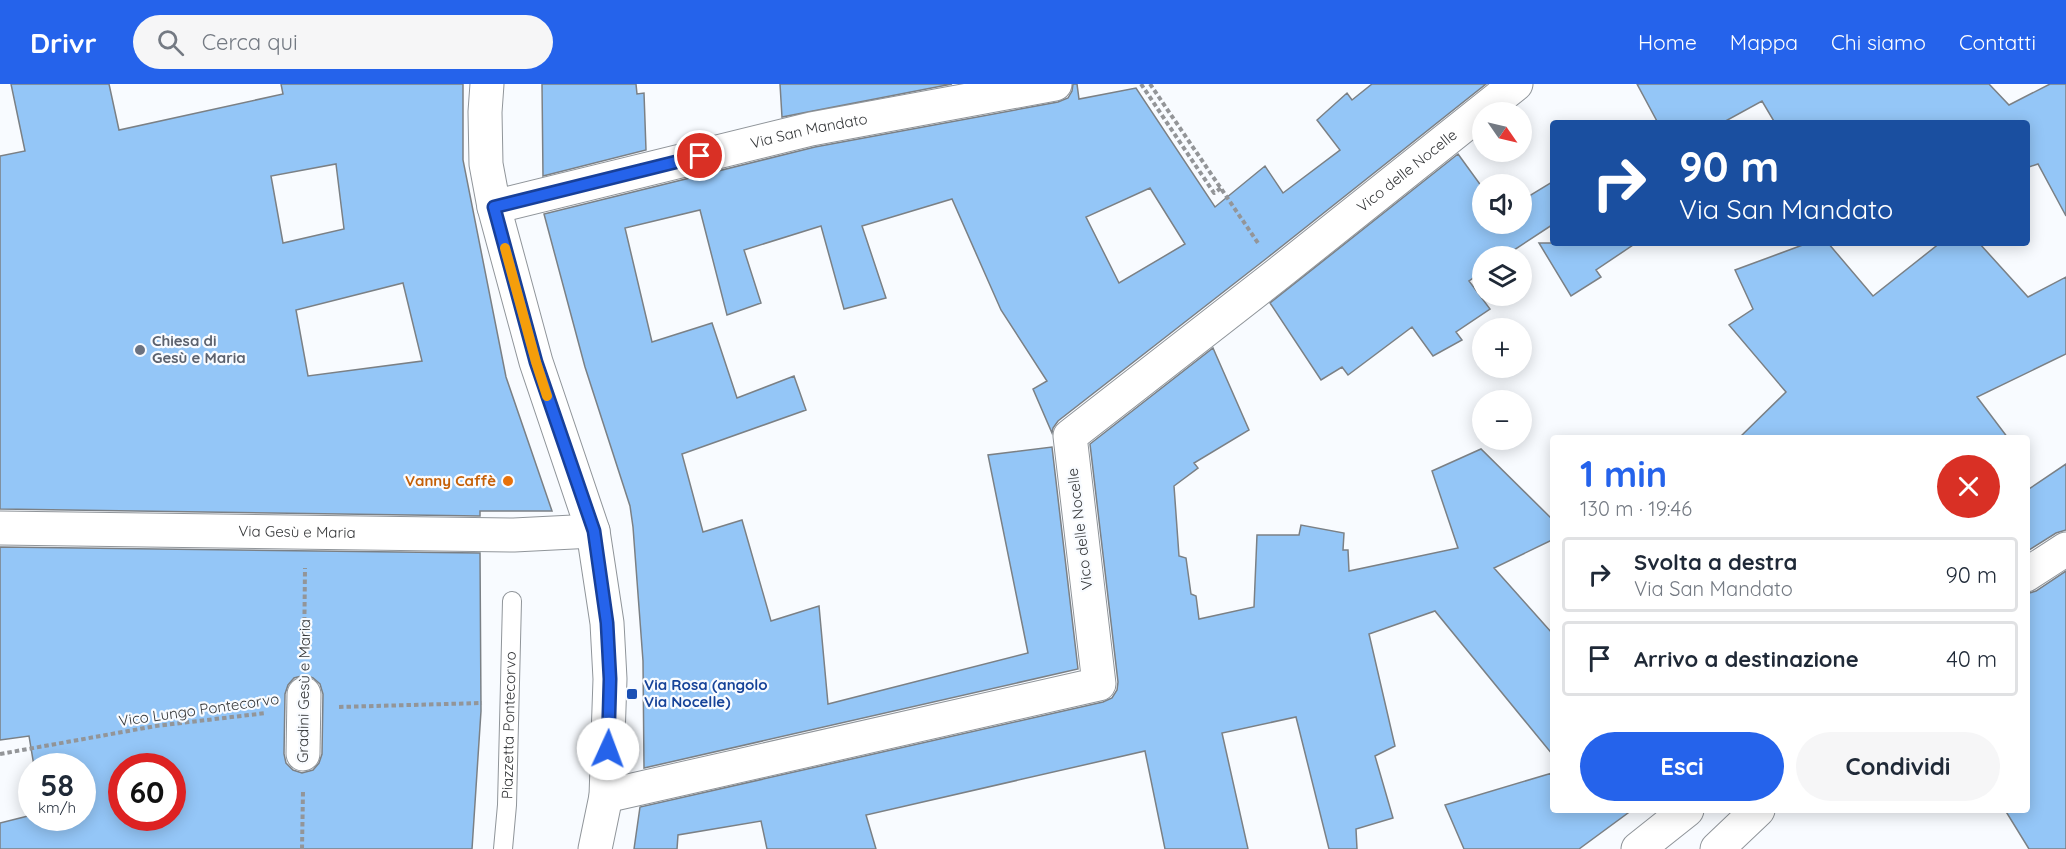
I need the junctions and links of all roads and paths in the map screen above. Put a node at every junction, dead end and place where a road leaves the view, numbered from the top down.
1 (487, 84) edge
2 (1055, 84) edge
3 (1141, 84) edge
4 (1150, 84) edge
5 (1516, 84) edge
6 (1221, 188) junction
7 (494, 207) junction
8 (1253, 234) dead end
9 (0, 528) edge
10 (594, 531) junction
11 (305, 544) junction
12 (2066, 549) edge
13 (2030, 572) edge
14 (512, 601) dead end
15 (304, 701) junction
16 (510, 702) junction
17 (0, 754) edge
18 (303, 754) joint
19 (606, 796) junction
20 (1683, 813) edge
21 (1755, 813) edge
22 (302, 849) edge
23 (502, 849) edge
24 (595, 849) edge
25 (1638, 849) edge
26 (1717, 849) edge

1 - 7 street
2 - 7 street, Via San Mandato
3 - 6 path
4 - 6 path
5 - 19 street, Vico delle Nocelle
6 - 8 path
7 - 10 street
9 - 11 street, Via Gesù e Maria
10 - 11 street, Via Gesù e Maria
10 - 19 street
11 - 15 path, Gradini Gesù e Maria
12 - 13 street
14 - 16 lane, Piazzetta Pontecorvo
15 - 16 path, Vico Lungo Pontecorvo
15 - 17 path, Vico Lungo Pontecorvo
15 - 18 street, Gradini Gesù e Maria
16 - 23 lane, Piazzetta Pontecorvo
18 - 22 path, Gradini Gesù e Maria
19 - 24 street
20 - 25 street
21 - 26 street

